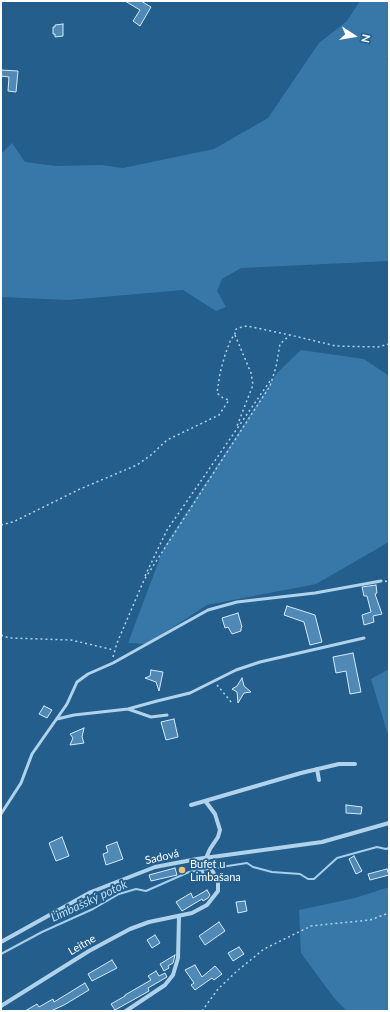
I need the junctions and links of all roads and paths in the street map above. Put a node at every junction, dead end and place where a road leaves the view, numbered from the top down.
1 (235, 335) junction
2 (290, 335) junction
3 (389, 344) edge
4 (272, 377) junction
5 (237, 428) junction
6 (1, 525) edge
7 (144, 580) junction
8 (381, 581) dead end
9 (1, 636) edge
10 (364, 638) dead end
11 (114, 650) junction
12 (113, 663) junction
13 (212, 682) junction
14 (232, 703) dead end
15 (128, 709) junction
16 (167, 715) dead end
17 (57, 719) junction
18 (355, 764) dead end
19 (317, 770) junction
20 (319, 780) dead end
21 (206, 802) junction
22 (191, 805) dead end
23 (1, 814) edge
24 (389, 823) edge
25 (206, 858) junction
26 (197, 859) junction
27 (202, 870) dead end
28 (389, 913) edge
29 (179, 917) junction
30 (1, 942) edge
31 (1, 1006) edge
32 (126, 1011) edge
33 (202, 1011) edge

1 - 2 path
1 - 5 path
1 - 6 path
2 - 3 path
2 - 4 path
4 - 5 path
4 - 7 path
5 - 7 path
7 - 11 path
8 - 12 lane
9 - 11 path
10 - 13 lane
11 - 12 path
12 - 17 lane
13 - 14 path
13 - 15 lane
15 - 16 lane
15 - 17 lane
17 - 23 lane
18 - 19 street
19 - 20 street
19 - 21 street
21 - 22 street
21 - 25 street
24 - 25 street, Sadová
25 - 26 street, Sadová
25 - 29 street, Leitne
26 - 27 lane
26 - 30 street, Sadová
28 - 33 path
29 - 31 street, Leitne
29 - 32 street

